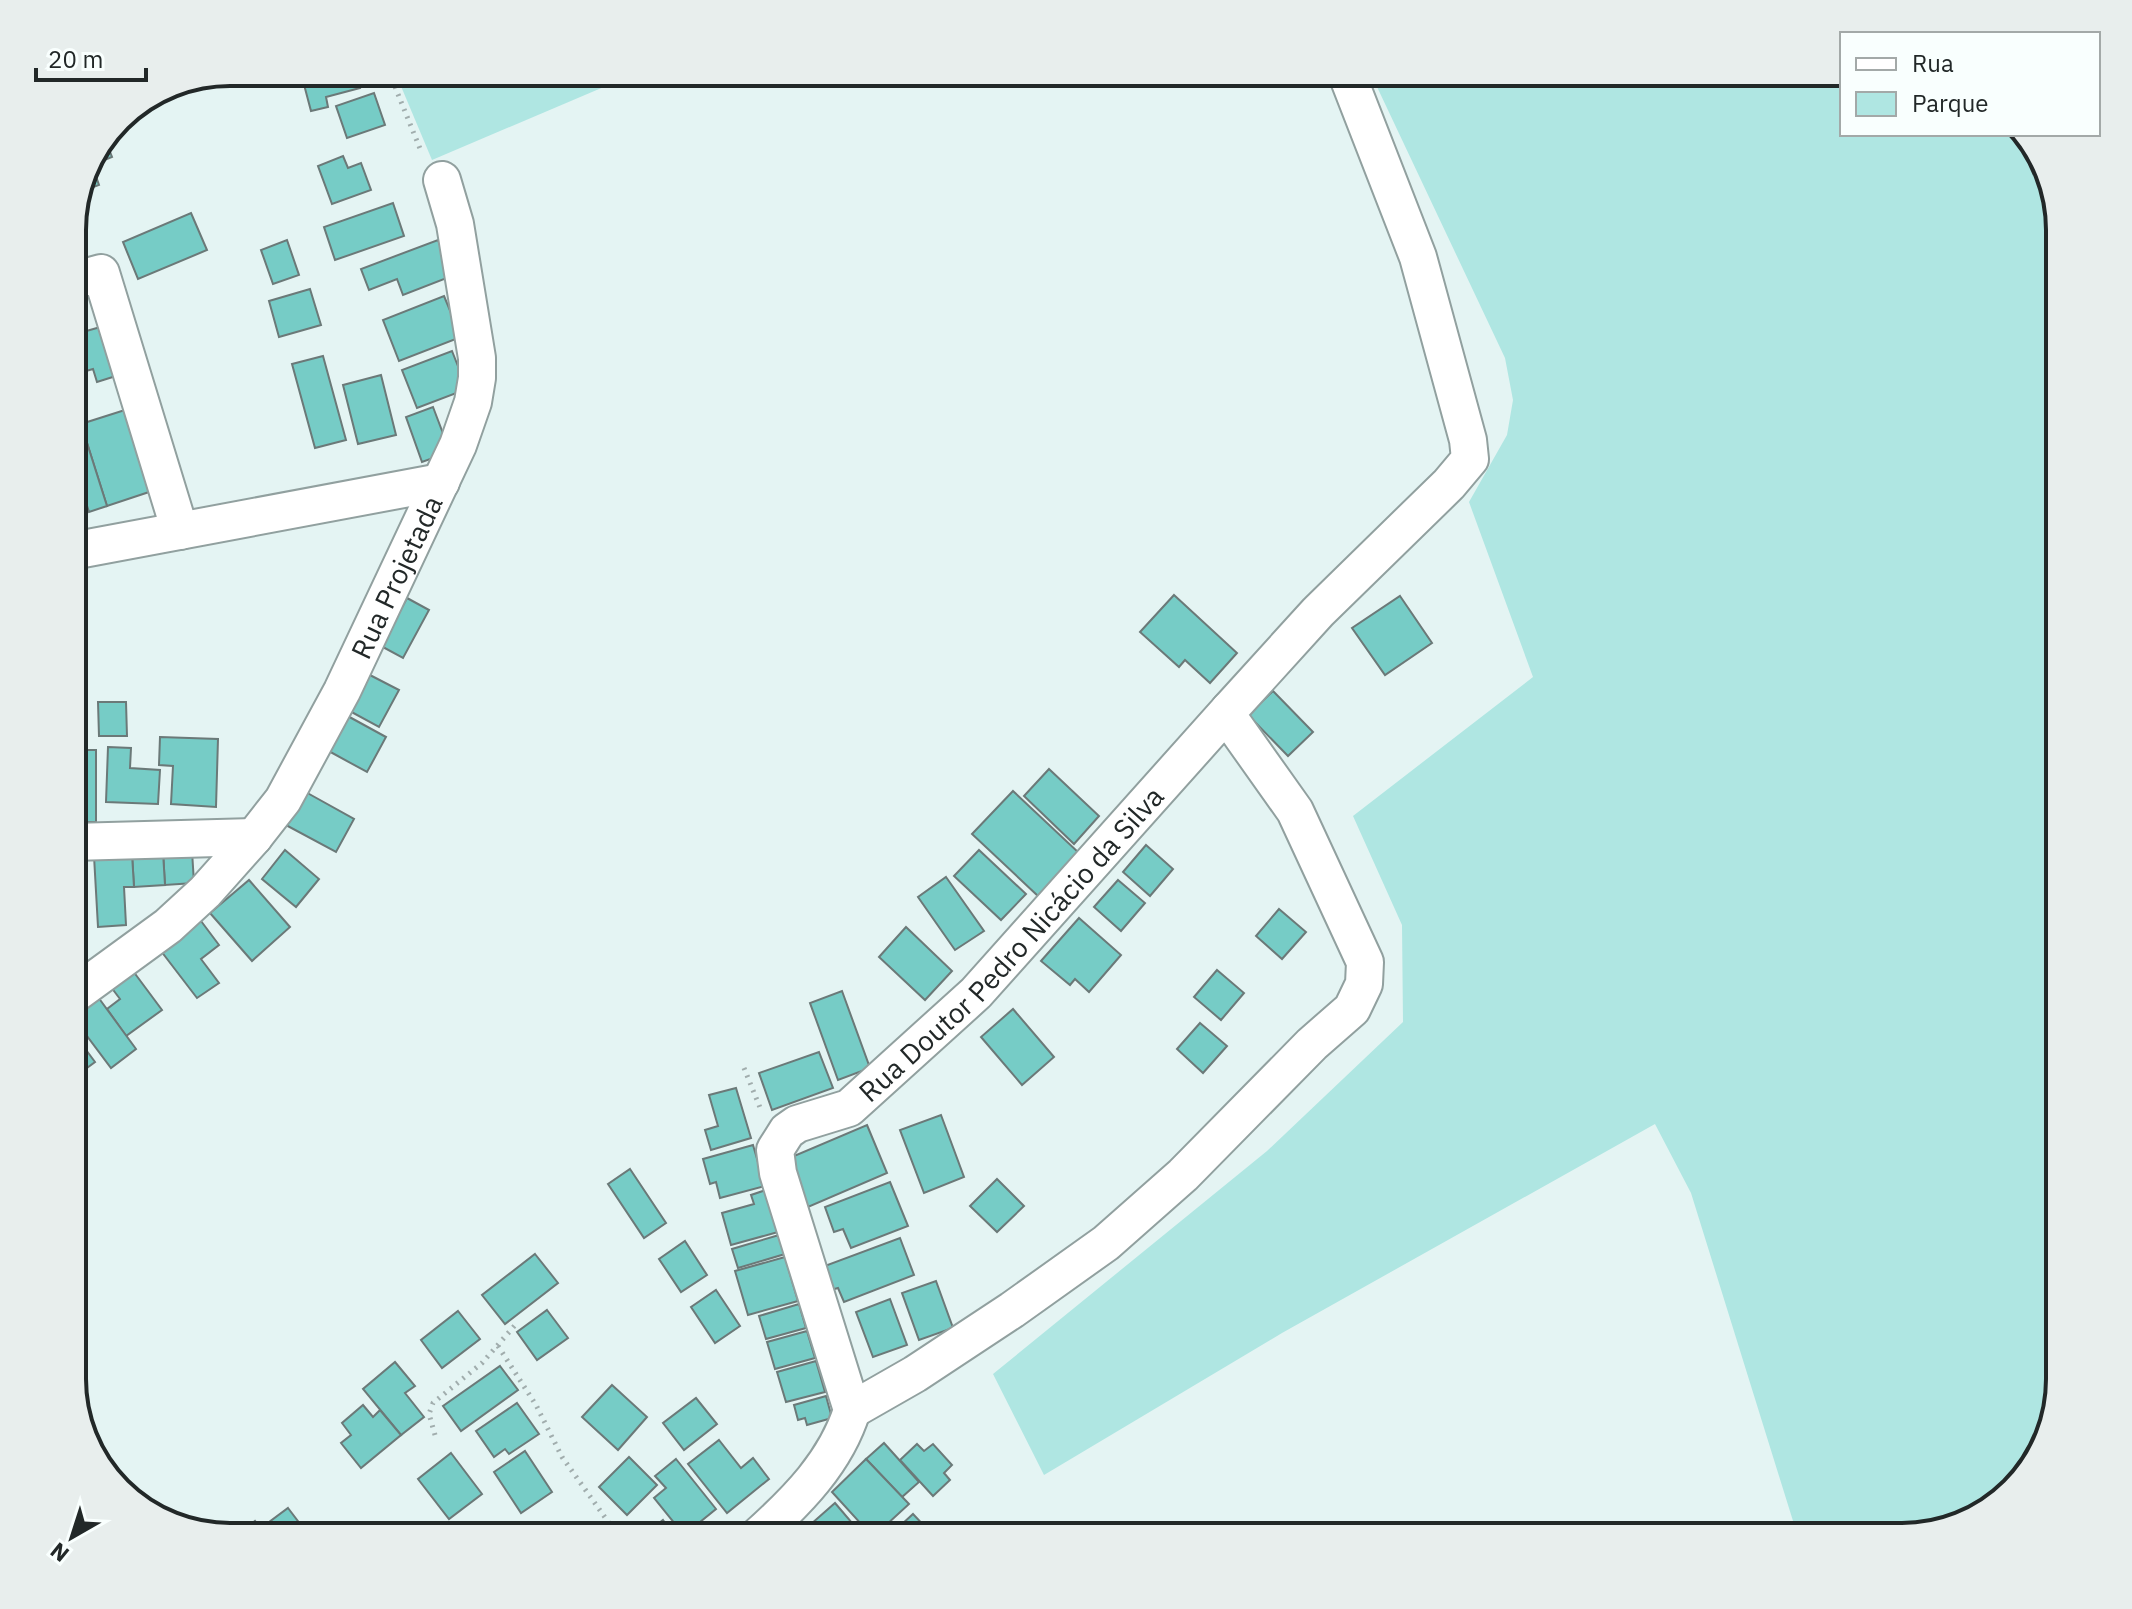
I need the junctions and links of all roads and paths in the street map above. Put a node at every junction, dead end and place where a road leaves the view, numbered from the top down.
1 (395, 86) edge
2 (1351, 86) edge
3 (442, 180) joint
4 (86, 277) edge
5 (441, 482) junction
6 (180, 531) junction
7 (86, 548) edge
8 (1229, 710) junction
9 (254, 837) junction
10 (86, 842) edge
11 (86, 986) edge
12 (517, 1323) dead end
13 (498, 1346) junction
14 (852, 1410) junction
15 (435, 1435) dead end
16 (609, 1523) edge
17 (773, 1523) edge

1 - 3 path
2 - 8 street, Rua Doutor Pedro Nicácio da Silva
3 - 5 street, Rua Projetada
4 - 6 street
5 - 6 street
5 - 9 street, Rua Projetada
6 - 7 street
8 - 14 street, Rua Doutor Pedro Nicácio da Silva
8 - 14 street
9 - 10 street
9 - 11 street, Rua Projetada
12 - 13 path
13 - 15 path
13 - 16 path
14 - 17 street

